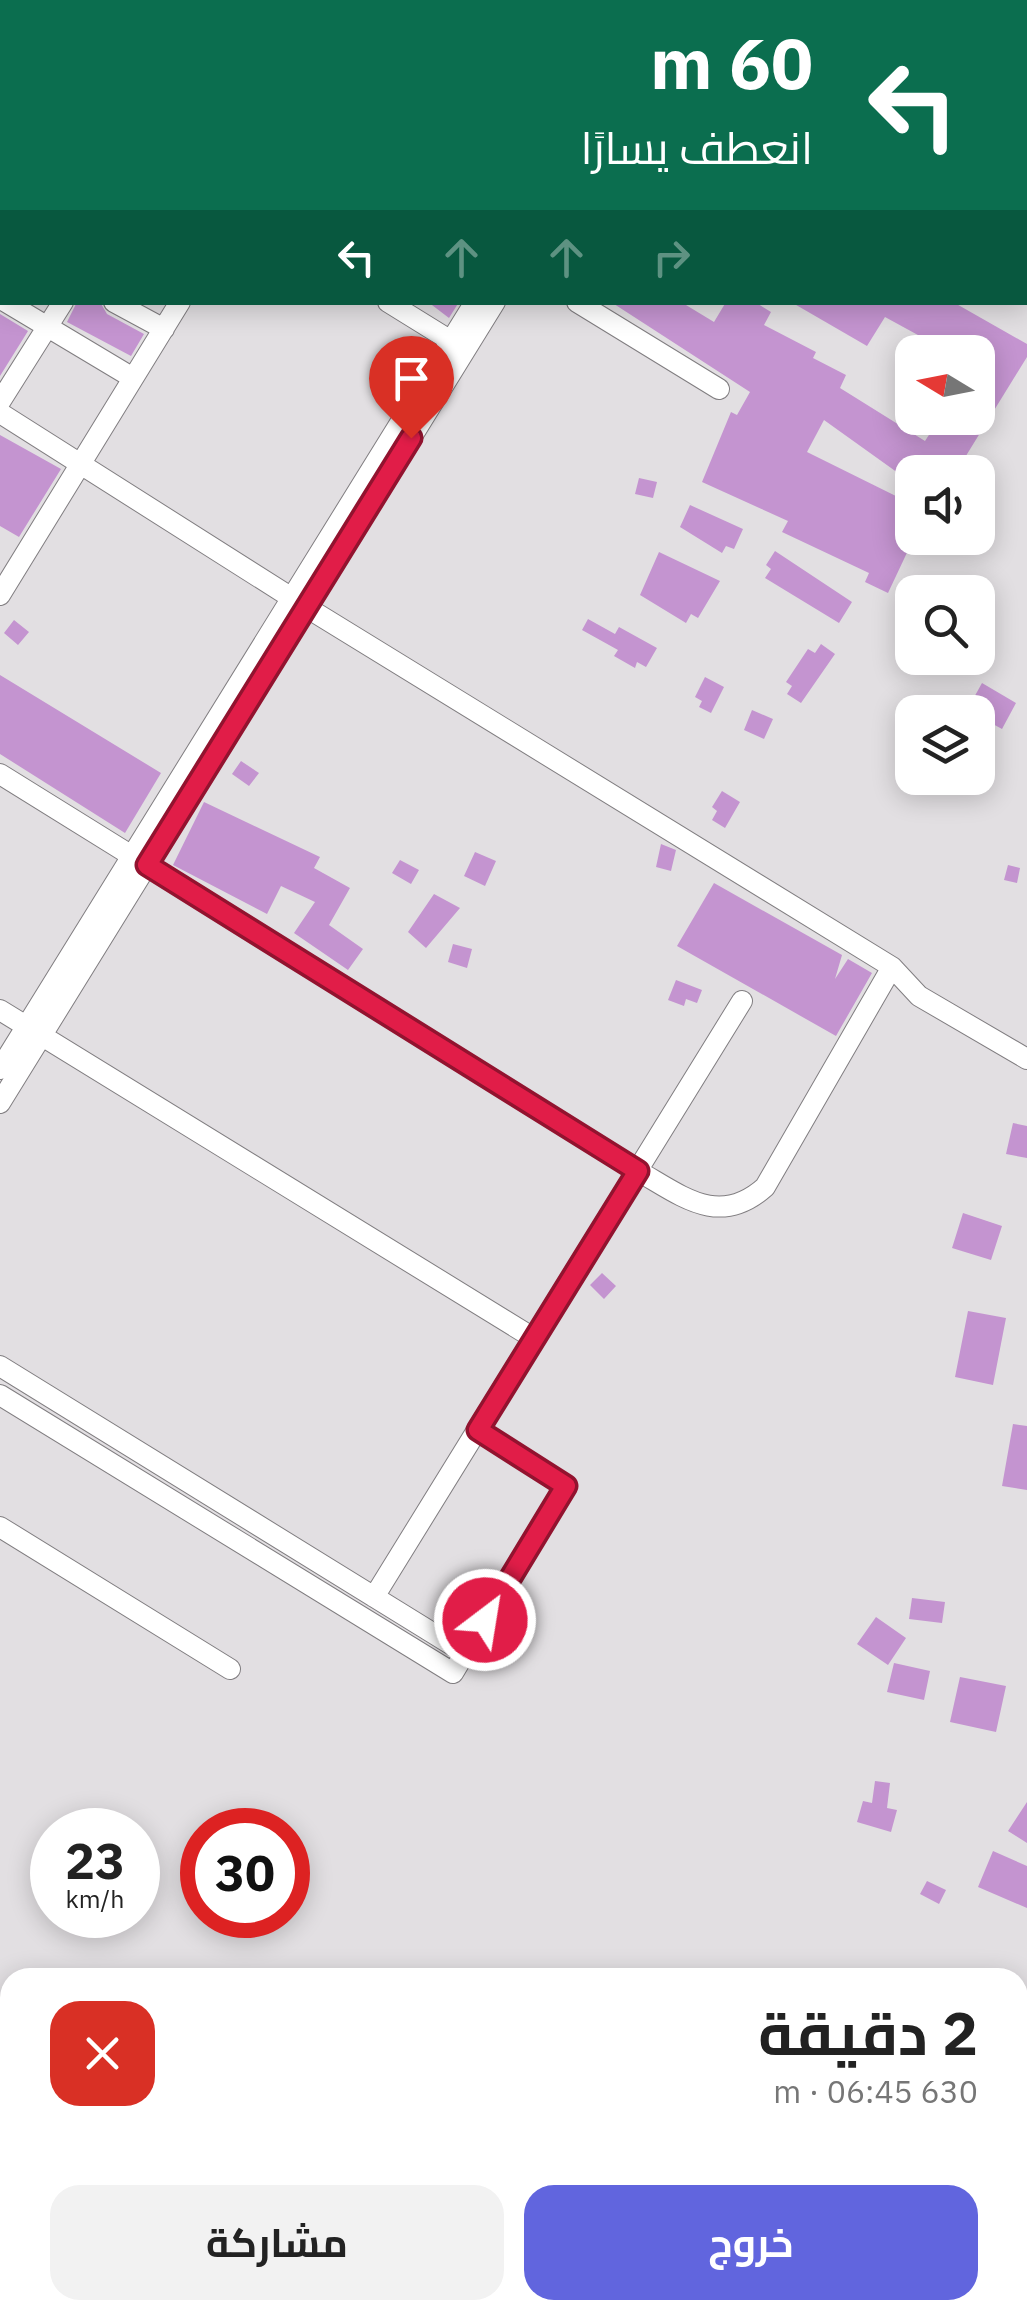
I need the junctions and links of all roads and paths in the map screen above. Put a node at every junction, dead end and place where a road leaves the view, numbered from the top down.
1 (12, 305) edge
2 (60, 305) edge
3 (120, 305) edge
4 (178, 305) edge
5 (393, 305) edge
6 (473, 305) edge
7 (493, 305) edge
8 (582, 305) edge
9 (620, 305) edge
10 (609, 322) junction
11 (48, 326) junction
12 (164, 329) junction
13 (451, 342) junction
14 (133, 378) junction
15 (719, 389) dead end
16 (0, 402) edge
17 (0, 413) edge
18 (81, 463) junction
19 (0, 595) edge
20 (299, 603) junction
21 (0, 774) edge
22 (139, 861) junction
23 (892, 967) junction
24 (742, 1002) dead end
25 (0, 1010) edge
26 (34, 1030) junction
27 (1027, 1059) edge
28 (0, 1068) edge
29 (0, 1103) edge
30 (638, 1171) junction
31 (535, 1338) junction
32 (0, 1366) edge
33 (0, 1396) edge
34 (478, 1430) junction
35 (0, 1527) edge
36 (374, 1597) junction
37 (465, 1653) junction
38 (230, 1669) dead end

1 - 11 street
2 - 11 street
3 - 12 street
4 - 12 street
5 - 13 street
6 - 13 street
7 - 20 street
8 - 10 street
9 - 10 street
10 - 15 street
11 - 14 street
11 - 16 street
12 - 14 street
13 - 20 street
14 - 18 street
17 - 18 street
18 - 19 street
18 - 20 street
20 - 22 street
20 - 23 street
21 - 22 street
22 - 26 street
22 - 30 street
23 - 27 street
23 - 30 street
24 - 30 street
25 - 26 street
26 - 28 street
26 - 29 street
26 - 31 street
30 - 31 street
31 - 34 street
32 - 36 street
33 - 37 street
34 - 36 street
34 - 37 street
35 - 38 street
36 - 37 street

